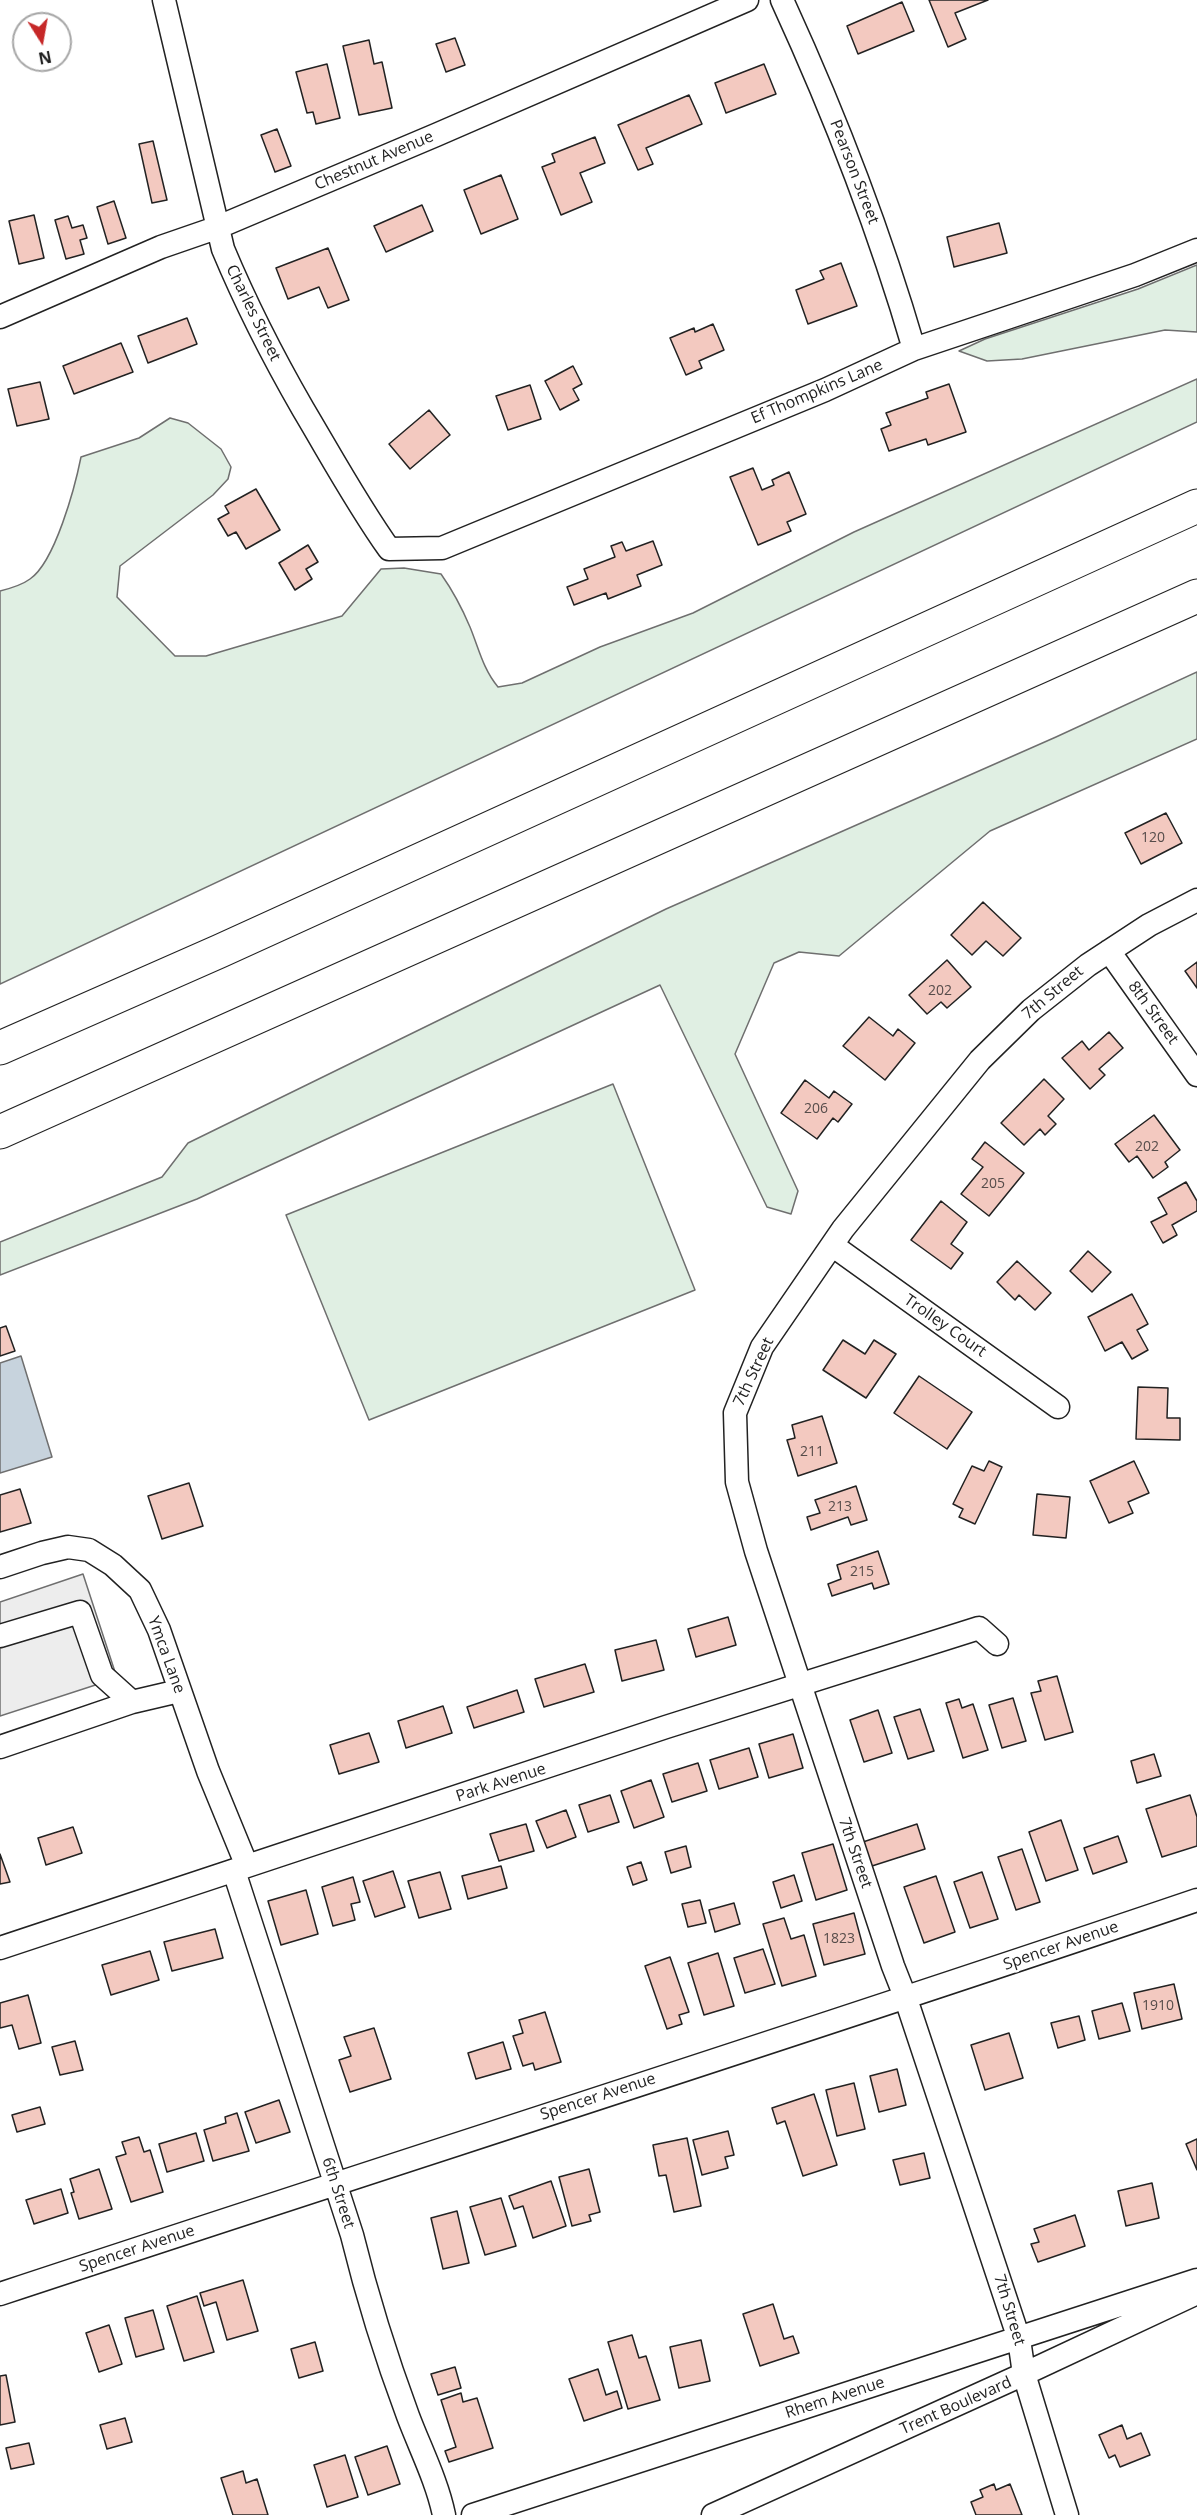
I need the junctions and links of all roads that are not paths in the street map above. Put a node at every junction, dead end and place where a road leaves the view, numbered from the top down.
1 (164, 0) edge
2 (747, 0) edge
3 (782, 0) edge
4 (216, 228) junction
5 (1197, 250) edge
6 (0, 317) edge
7 (914, 349) junction
8 (1197, 506) edge
9 (442, 548) joint
10 (1197, 596) edge
11 (1197, 900) edge
12 (1108, 951) junction
13 (0, 1048) edge
14 (1197, 1075) edge
15 (0, 1132) edge
16 (832, 1245) junction
17 (1058, 1407) dead end
18 (0, 1567) edge
19 (0, 1636) edge
20 (997, 1644) dead end
21 (799, 1684) junction
22 (179, 1690) junction
23 (132, 1702) junction
24 (0, 1747) edge
25 (240, 1868) junction
26 (1197, 1900) edge
27 (1197, 1913) edge
28 (0, 1948) edge
29 (908, 2003) junction
30 (336, 2190) junction
31 (1197, 2280) edge
32 (1197, 2293) edge
33 (0, 2294) edge
34 (0, 2306) edge
35 (1019, 2339) junction
36 (1024, 2374) junction
37 (444, 2515) edge
38 (472, 2515) edge
39 (713, 2515) edge
40 (1067, 2515) edge

1 - 4 street, Charles Street
2 - 4 street, Chestnut Avenue
3 - 7 street, Pearson Street
4 - 6 street, Chestnut Avenue
4 - 9 street, Charles Street
5 - 7 street, Ef Thompkins Lane
7 - 9 street, Ef Thompkins Lane
8 - 13 highway
10 - 15 highway
11 - 12 street, 7th Street
12 - 14 street, 8th Street
12 - 16 street, 7th Street
16 - 17 street, Trolley Court
16 - 21 street, 7th Street
18 - 22 street, Ymca Lane
19 - 23 street
20 - 21 street, Park Avenue
21 - 25 street, Park Avenue
21 - 29 street, 7th Street
22 - 23 street
22 - 25 street, Ymca Lane
23 - 24 street
25 - 28 street, Park Avenue
25 - 30 street, 6th Street
26 - 29 street, Spencer Avenue
27 - 29 street, Spencer Avenue
29 - 30 street, Spencer Avenue
29 - 35 street, 7th Street
30 - 33 street, Spencer Avenue
30 - 34 street, Spencer Avenue
30 - 37 street, 6th Street
31 - 35 street, Rhem Avenue
32 - 36 street, Trent Boulevard
35 - 36 street, 7th Street
35 - 38 street, Rhem Avenue
36 - 39 street, Trent Boulevard
36 - 40 street, 7th Street

